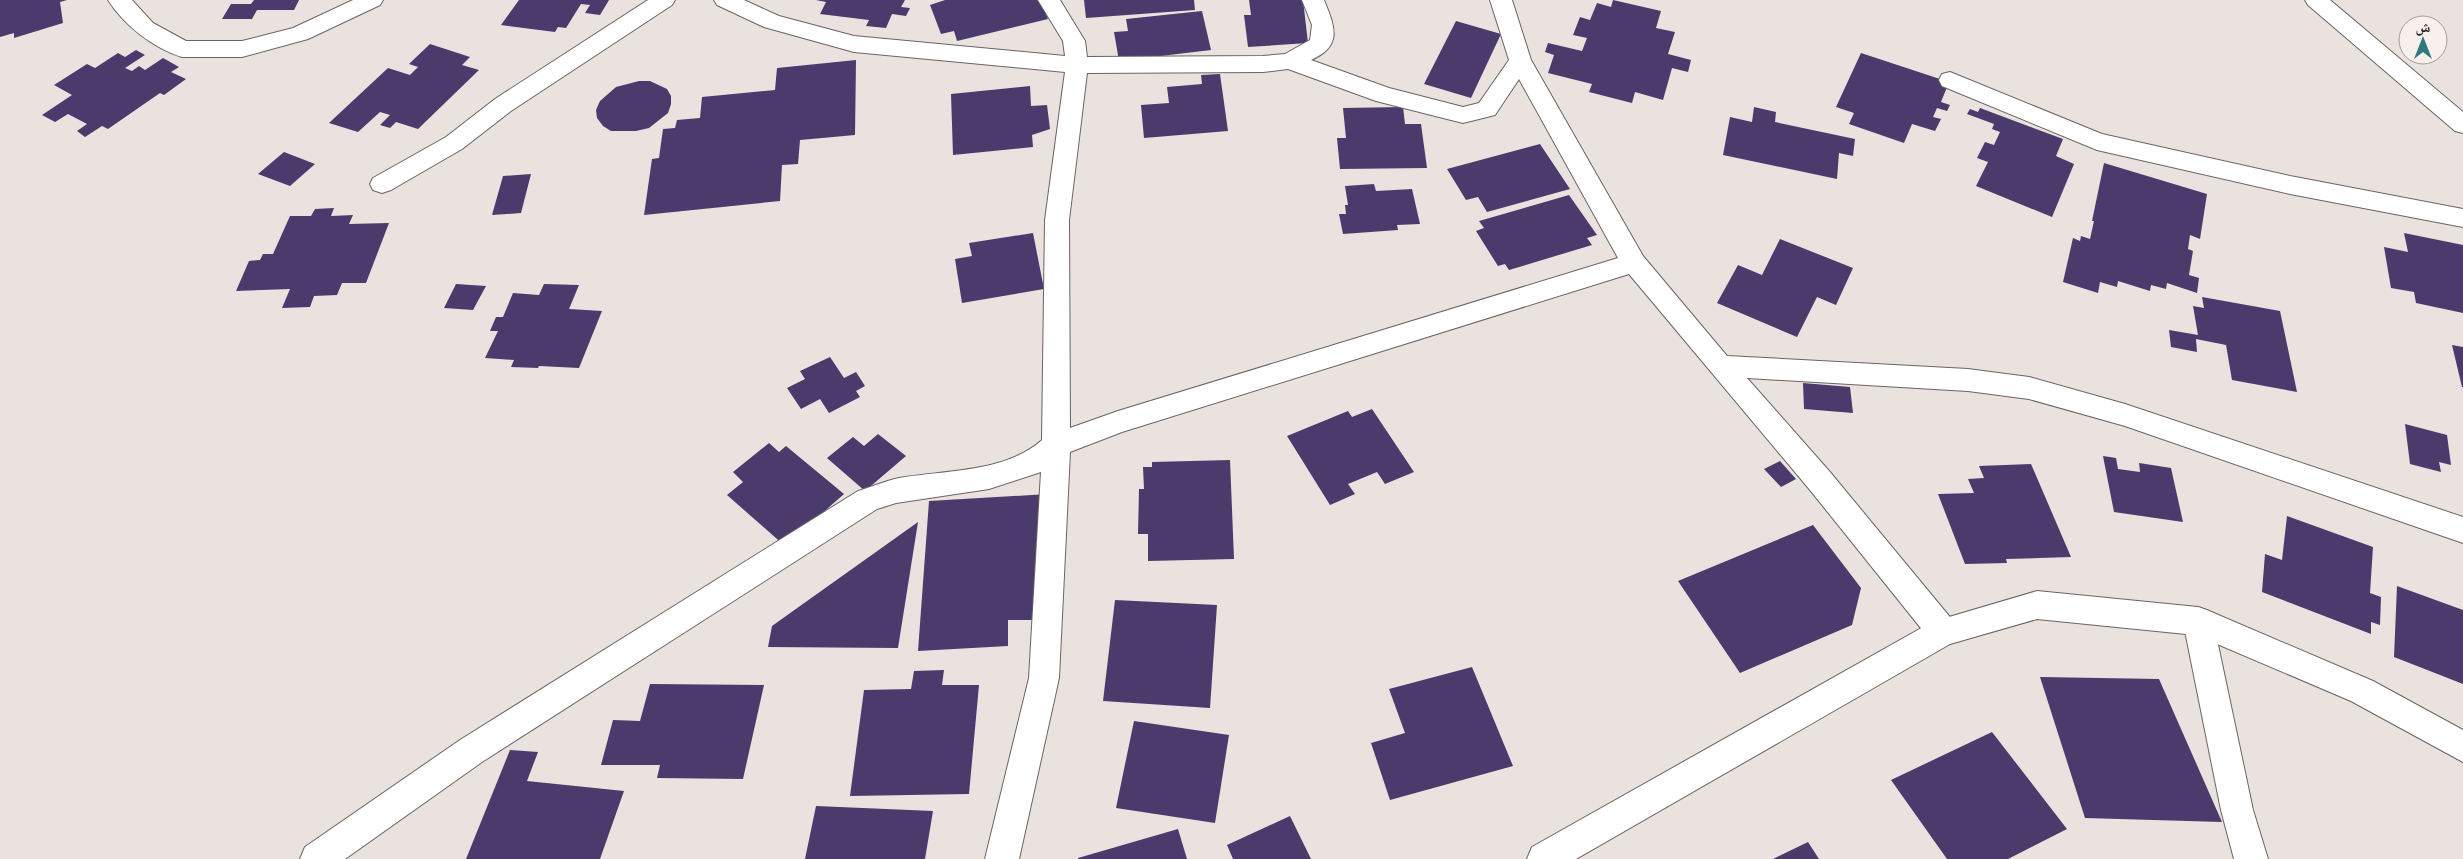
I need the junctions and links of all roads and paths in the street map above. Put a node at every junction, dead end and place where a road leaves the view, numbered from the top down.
1 (119, 0) edge
2 (372, 0) edge
3 (664, 0) edge
4 (725, 0) edge
5 (1049, 0) edge
6 (1313, 0) edge
7 (1501, 0) edge
8 (2316, 0) edge
9 (1520, 60) junction
10 (1289, 61) junction
11 (1077, 65) junction
12 (1950, 80) dead end
13 (2463, 125) edge
14 (382, 184) dead end
15 (2463, 218) edge
16 (1634, 263) junction
17 (1720, 366) junction
18 (1056, 445) junction
19 (2463, 530) edge
20 (2198, 622) junction
21 (1943, 632) junction
22 (2463, 747) edge
23 (317, 859) edge
24 (1002, 859) edge
25 (1544, 859) edge
26 (2251, 859) edge

1 - 2 street
3 - 14 street
4 - 11 street
5 - 11 street
6 - 10 street
7 - 9 street
8 - 13 street
9 - 10 street
9 - 16 street
10 - 11 street
11 - 18 street
12 - 15 street
16 - 17 street
16 - 18 street
17 - 19 street
17 - 21 street
18 - 23 street
18 - 24 street
20 - 21 street
20 - 22 street
20 - 26 street
21 - 25 street

